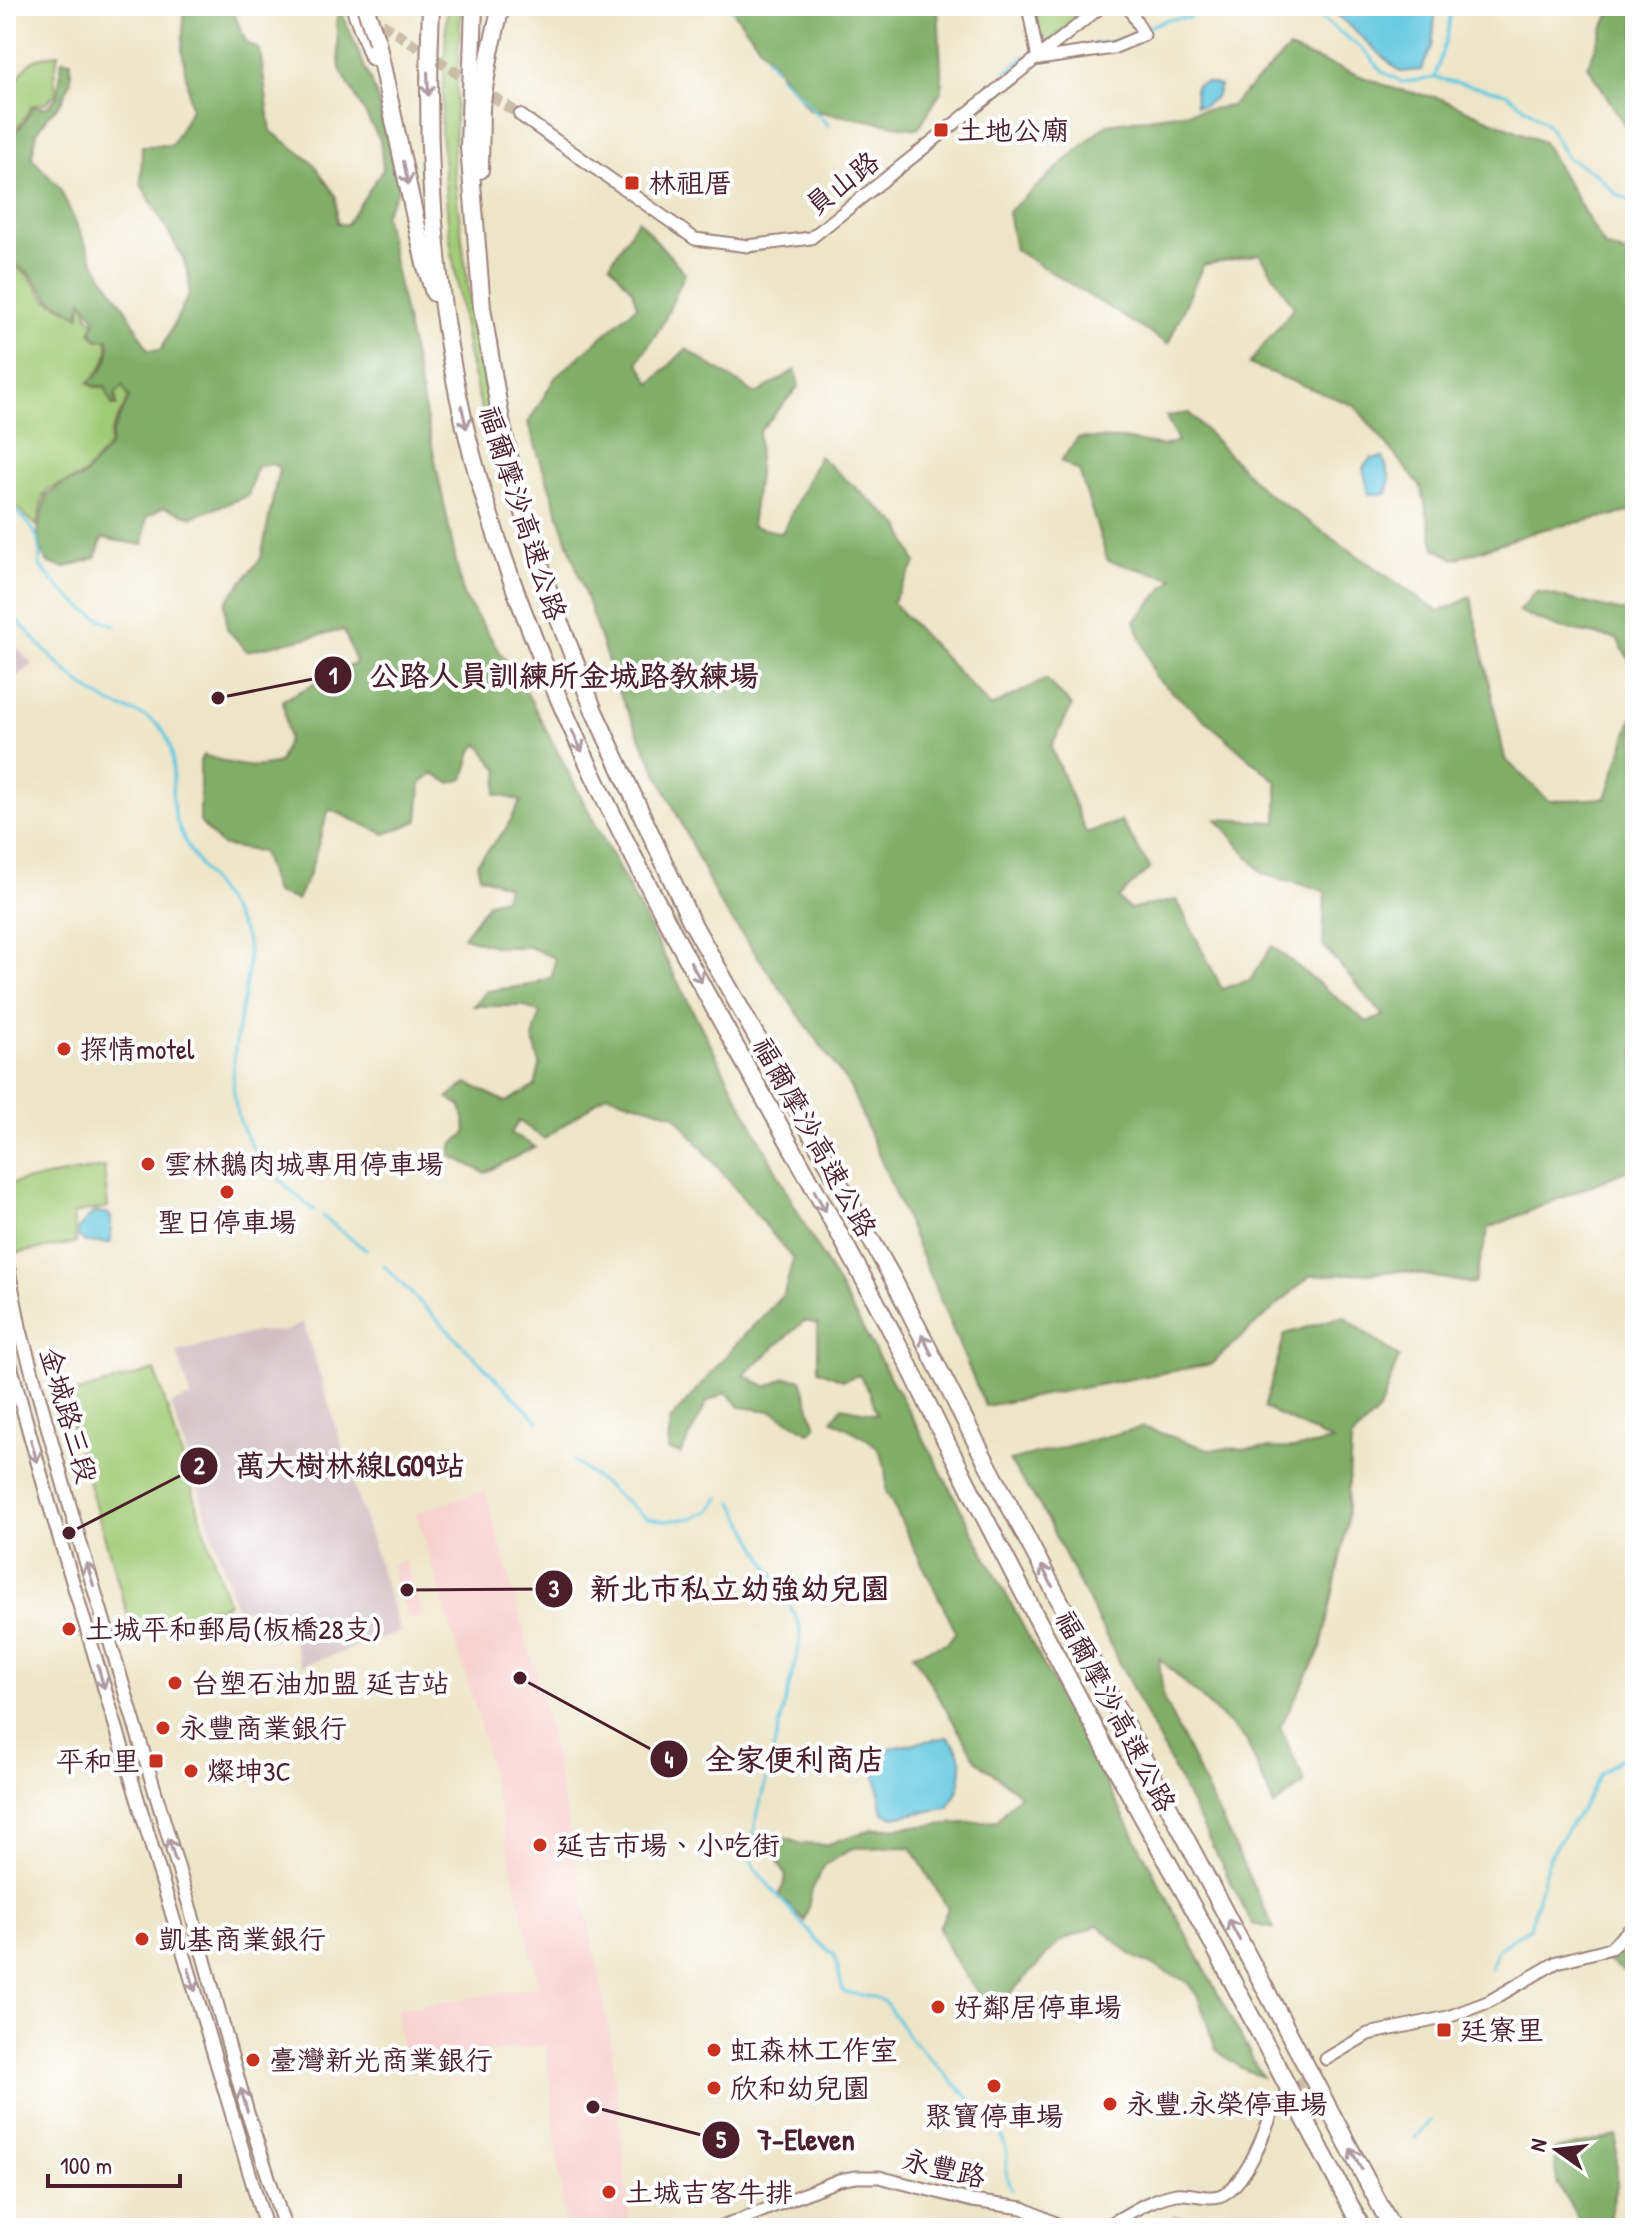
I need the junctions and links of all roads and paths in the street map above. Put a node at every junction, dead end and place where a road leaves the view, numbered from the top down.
1 (354, 6) edge
2 (365, 6) edge
3 (431, 6) edge
4 (474, 6) edge
5 (501, 6) edge
6 (1028, 6) edge
7 (1102, 6) edge
8 (1128, 6) edge
9 (373, 44) junction
10 (1038, 59) junction
11 (520, 115) tunnel mouth
12 (482, 308) junction
13 (449, 340) junction
14 (6, 1257) edge
15 (6, 1349) edge
16 (1635, 1924) edge
17 (1326, 2059) tunnel mouth
18 (1274, 2108) tunnel mouth
19 (266, 2228) edge
20 (285, 2228) edge
21 (720, 2228) edge
22 (1066, 2228) edge
23 (1103, 2228) edge
24 (1362, 2228) edge
25 (1392, 2228) edge

1 - 9 highway
2 - 9 highway, bridge
3 -> 13 highway, 福爾摩沙高速公路
4 - 12 highway, 福爾摩沙高速公路
5 - 12 highway
6 - 10 street
7 - 10 street
8 - 10 street, 員山路
9 -> 13 highway
10 - 11 street, 員山路
25 -> 12 highway, 福爾摩沙高速公路
13 -> 24 highway, 福爾摩沙高速公路
20 -> 14 main road, 金城路三段
15 -> 19 main road, 金城路三段
16 - 17 street
18 - 23 street
21 - 22 street, 永豐路

